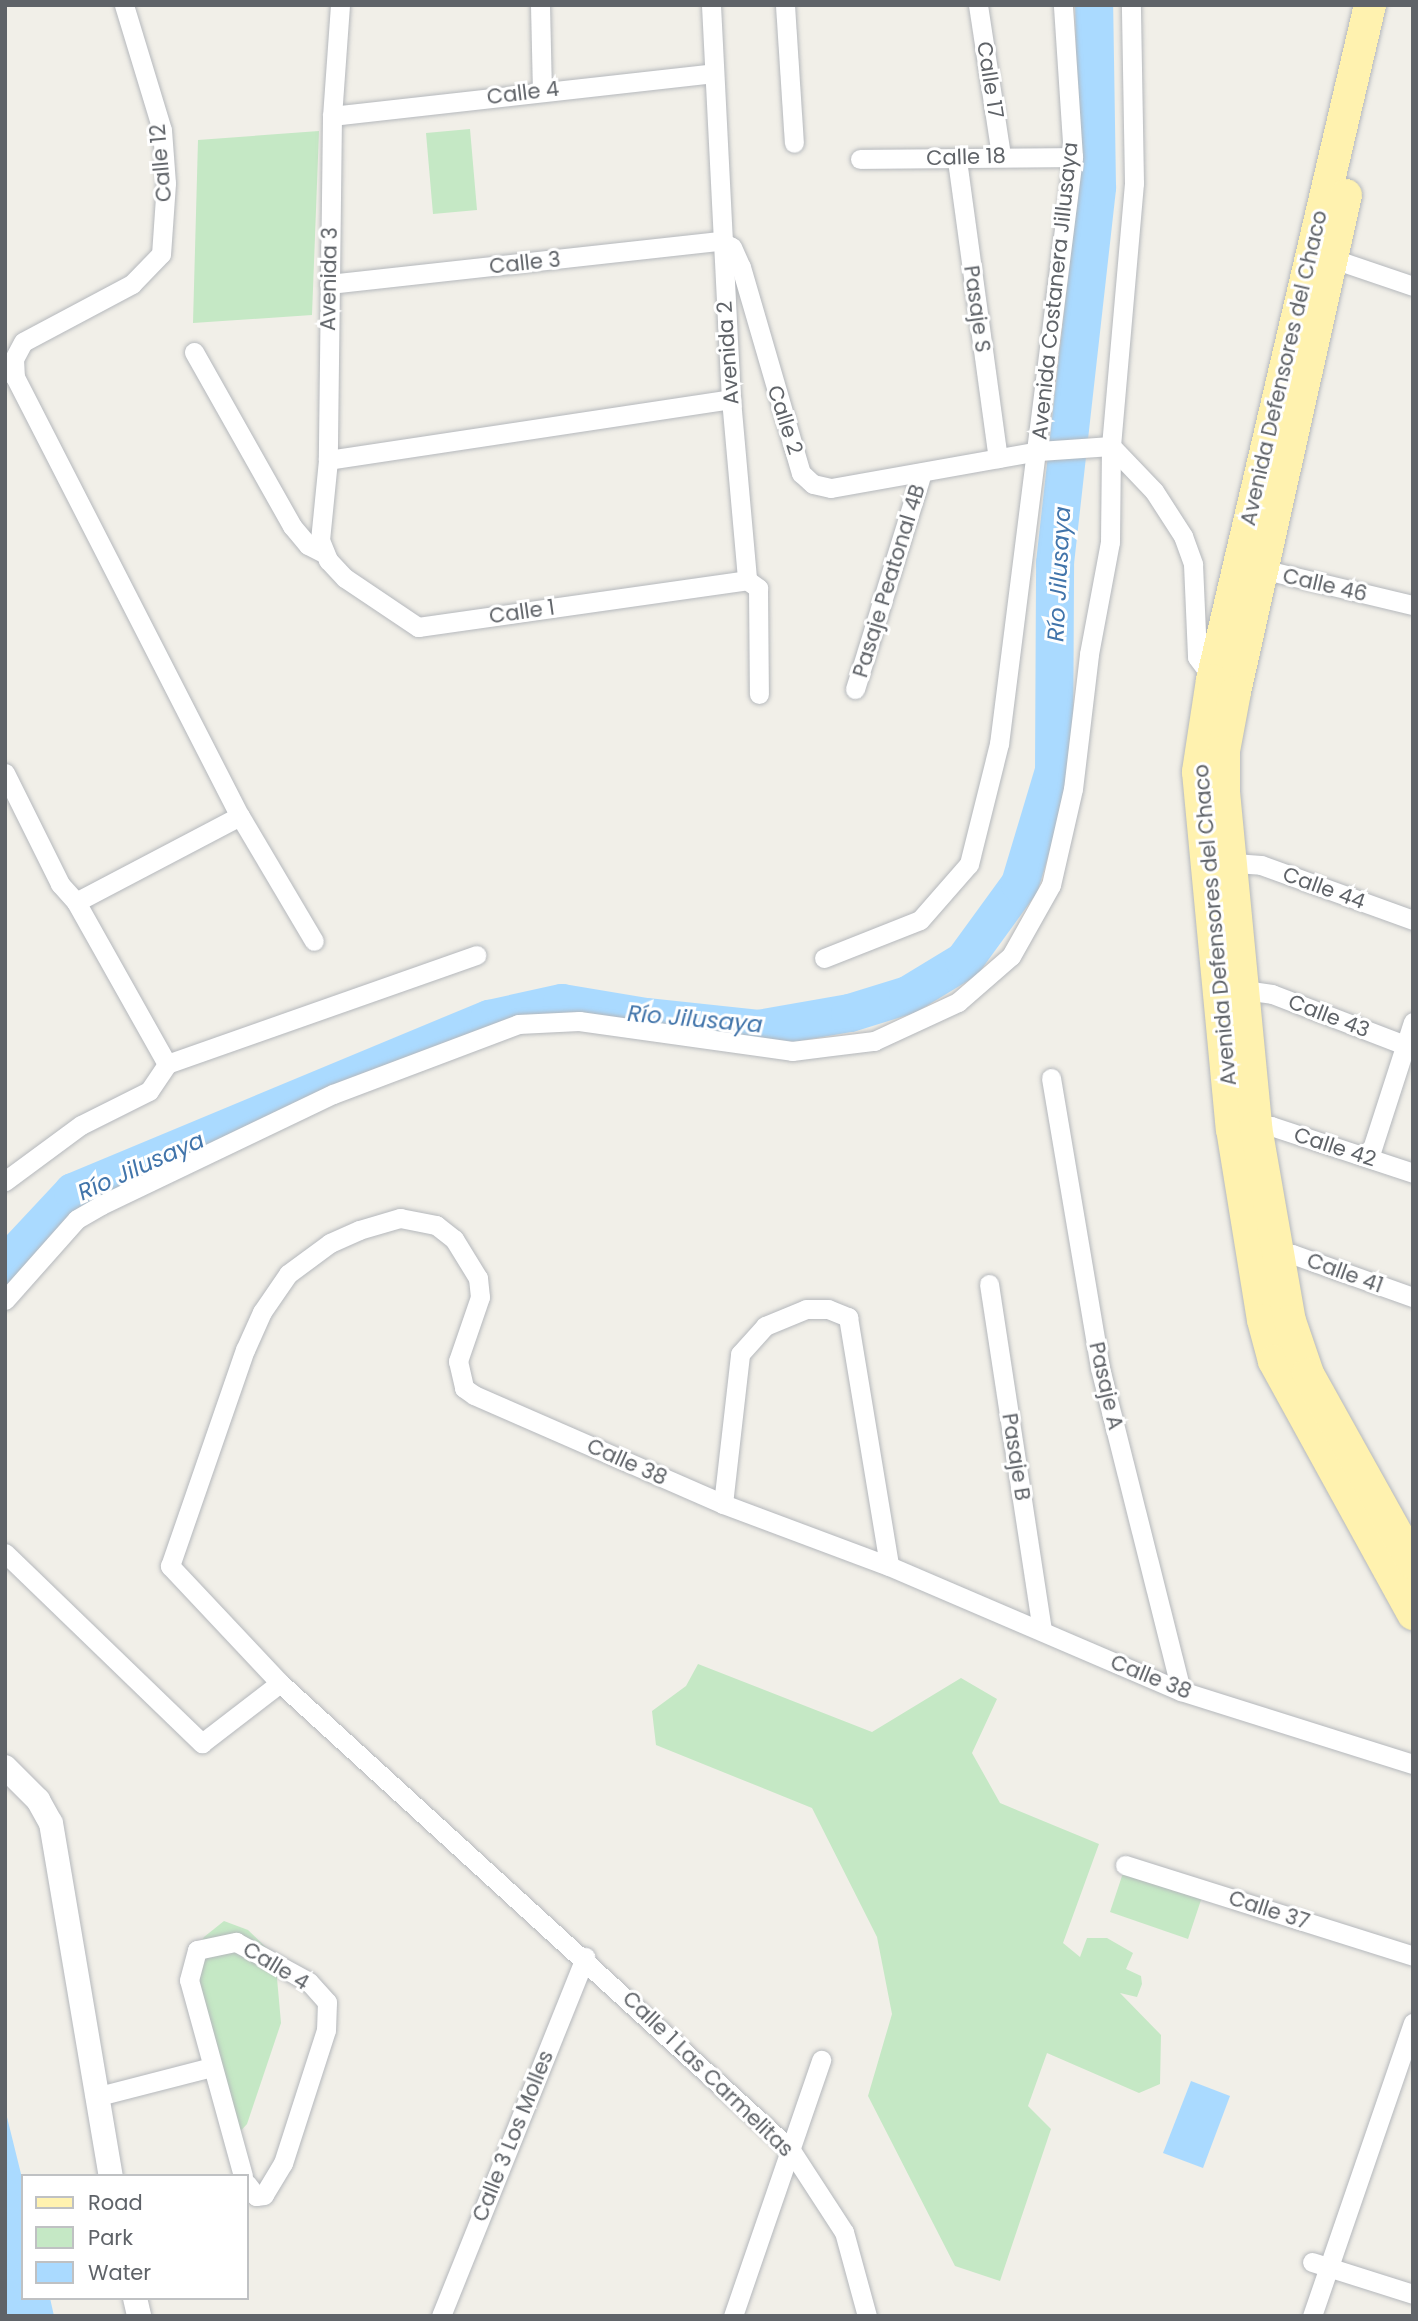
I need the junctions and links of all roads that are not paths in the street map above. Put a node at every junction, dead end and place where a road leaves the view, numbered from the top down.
1 (124, 5) edge
2 (340, 5) edge
3 (540, 5) edge
4 (711, 5) edge
5 (785, 5) edge
6 (978, 5) edge
7 (1063, 5) edge
8 (1131, 5) edge
9 (1370, 5) edge
10 (1389, 5) edge
11 (714, 73) junction
12 (542, 90) junction
13 (1359, 94) junction
14 (332, 116) junction
15 (794, 143) dead end
16 (1001, 155) junction
17 (1073, 157) junction
18 (860, 159) dead end
19 (957, 160) junction
20 (720, 241) junction
21 (1321, 255) junction
22 (329, 284) junction
23 (1413, 286) edge
24 (194, 352) dead end
25 (731, 399) junction
26 (1111, 446) junction
27 (1049, 449) junction
28 (998, 458) junction
29 (327, 460) junction
30 (922, 473) junction
31 (323, 552) junction
32 (1252, 566) junction
33 (747, 580) junction
34 (1413, 605) edge
35 (1223, 686) junction
36 (855, 689) dead end
37 (759, 694) dead end
38 (5, 773) edge
39 (240, 816) junction
40 (1222, 864) junction
41 (76, 902) junction
42 (1413, 920) edge
43 (314, 941) dead end
44 (476, 955) dead end
45 (824, 958) dead end
46 (1233, 990) junction
47 (1413, 1022) edge
48 (1410, 1047) edge
49 (167, 1064) junction
50 (1051, 1078) dead end
51 (1244, 1128) junction
52 (1368, 1158) junction
53 (1413, 1173) edge
54 (5, 1181) edge
55 (1265, 1258) junction
56 (989, 1284) dead end
57 (1413, 1297) edge
58 (5, 1300) edge
59 (723, 1504) junction
60 (5, 1553) edge
61 (1413, 1563) edge
62 (170, 1566) joint
63 (889, 1566) junction
64 (1413, 1614) edge
65 (1042, 1630) junction
66 (280, 1683) junction
67 (1181, 1690) junction
68 (1413, 1764) edge
69 (5, 1767) edge
70 (1125, 1865) dead end
71 (585, 1956) junction
72 (1413, 1956) edge
73 (1413, 2023) edge
74 (821, 2060) dead end
75 (212, 2067) junction
76 (95, 2097) junction
77 (790, 2148) junction
78 (111, 2174) edge
79 (242, 2174) edge
80 (248, 2185) edge
81 (1312, 2262) dead end
82 (1331, 2266) junction
83 (1413, 2294) edge
84 (441, 2316) edge
85 (733, 2316) edge
86 (867, 2316) edge
87 (1312, 2316) edge

1 - 39 street, Calle 12
2 - 14 street, Avenida 3
3 - 12 street
4 - 11 street, Avenida 2
5 - 15 street
6 - 16 street, Calle 17
7 - 17 street, Avenida Costanera Jillusaya
8 - 26 street
9 - 13 main road, Avenida Defensores del Chaco
10 - 13 main road, Avenida Defensores del Chaco
11 - 12 street, Calle 4
11 - 20 street, Avenida 2
12 - 14 street, Calle 4
13 - 21 main road, Avenida Defensores del Chaco
14 - 22 street, Avenida 3
16 - 17 street, Calle 18
16 - 19 street, Calle 18
17 - 27 street, Avenida Costanera Jillusaya
18 - 19 street, Calle 18
19 - 28 street, Pasaje S
20 - 22 street, Calle 3
20 - 25 street, Avenida 2
20 - 30 street, Calle 2
21 - 23 street
21 - 32 main road, Avenida Defensores del Chaco
22 - 29 street, Avenida 3
24 - 31 street, Calle 1
25 - 29 street
25 - 33 street, Avenida 2
26 - 27 street, Calle 2
26 - 35 street
26 - 58 street
27 - 28 street, Calle 2
27 - 45 street, Avenida Costanera Jillusaya
28 - 30 street, Calle 2
29 - 31 street, Avenida 3
30 - 36 street, Pasaje Peatonal 4B
31 - 33 street, Calle 1
32 - 34 street, Calle 46
32 - 35 main road, Avenida Defensores del Chaco
33 - 37 street, Avenida 2
35 - 40 main road, Avenida Defensores del Chaco
38 - 41 street
39 - 41 street
39 - 43 street
40 - 42 street, Calle 44
40 - 46 main road, Avenida Defensores del Chaco
41 - 49 street
44 - 49 street
46 - 48 street, Calle 43
46 - 51 main road, Avenida Defensores del Chaco
47 - 48 street
48 - 52 street
49 - 54 street
50 - 67 street, Pasaje A
51 - 52 street, Calle 42
51 - 55 main road, Avenida Defensores del Chaco
52 - 53 street, Calle 42
55 - 57 street, Calle 41
55 - 61 main road, Avenida Defensores del Chaco
55 - 64 main road, Avenida Defensores del Chaco
56 - 65 street, Pasaje B
59 - 62 street, Calle 38
59 - 63 street, Calle 38
59 - 63 street
60 - 66 street
62 - 66 street, Calle 1 Las Carmelitas
63 - 65 street, Calle 38
65 - 67 street, Calle 38
66 - 71 street, Calle 1 Las Carmelitas
67 - 68 street, Calle 38
69 - 76 street
70 - 72 street, Calle 37
71 - 77 street, Calle 1 Las Carmelitas
71 - 84 street, Calle 3 Los Molles
73 - 82 street
74 - 77 street
75 - 76 street
75 - 79 street, Calle 4
75 - 80 street, Calle 4
76 - 78 street
77 - 85 street
77 - 86 street, Calle 1 Las Carmelitas
81 - 82 street
82 - 83 street
82 - 87 street

